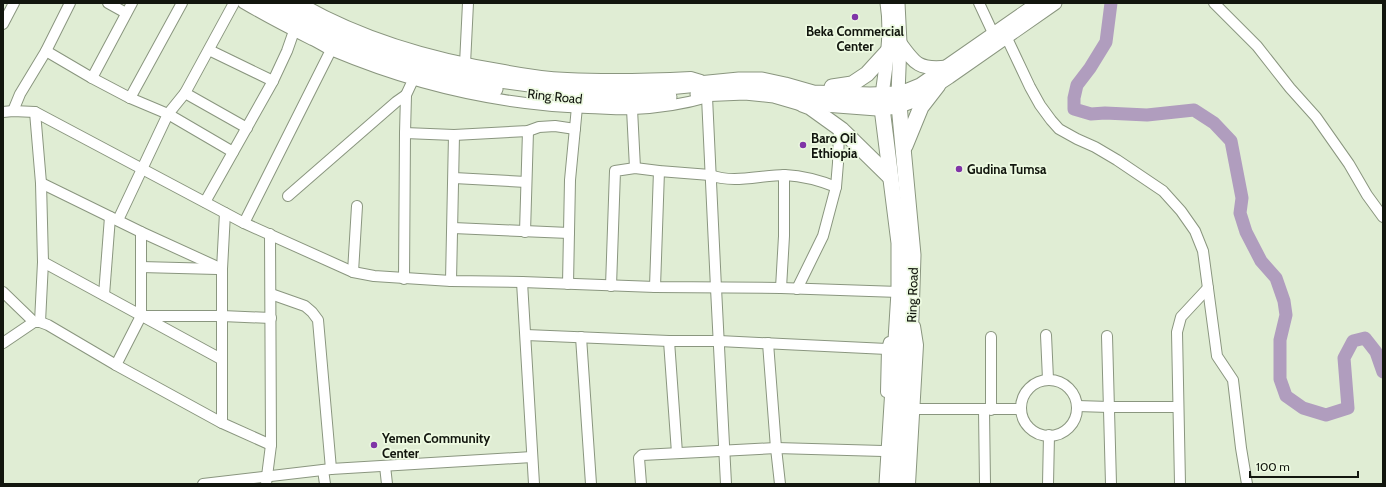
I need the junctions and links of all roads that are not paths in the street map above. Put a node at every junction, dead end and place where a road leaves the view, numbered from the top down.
1 (14, 3) edge
2 (70, 3) edge
3 (108, 3) edge
4 (132, 3) edge
5 (182, 3) edge
6 (234, 3) edge
7 (243, 3) edge
8 (261, 3) edge
9 (282, 3) edge
10 (301, 3) edge
11 (468, 3) edge
12 (887, 3) edge
13 (898, 3) edge
14 (979, 3) edge
15 (1038, 3) edge
16 (1055, 3) edge
17 (1214, 3) edge
18 (126, 13) junction
19 (3, 24) edge
20 (294, 31) junction
21 (1000, 33) junction
22 (894, 47) junction
23 (209, 50) junction
24 (331, 50) junction
25 (46, 51) junction
26 (465, 64) junction
27 (947, 67) junction
28 (92, 78) junction
29 (413, 80) junction
30 (273, 81) junction
31 (938, 85) junction
32 (710, 91) junction
33 (185, 93) junction
34 (406, 95) junction
35 (798, 95) junction
36 (130, 98) junction
37 (899, 100) junction
38 (875, 101) junction
39 (577, 107) junction
40 (632, 109) junction
41 (8, 111) edge
42 (35, 112) junction
43 (168, 114) junction
44 (247, 128) junction
45 (839, 128) junction
46 (575, 129) junction
47 (528, 131) junction
48 (405, 133) junction
49 (454, 135) junction
50 (233, 152) junction
51 (903, 154) junction
52 (635, 168) junction
53 (142, 169) junction
54 (659, 171) junction
55 (710, 175) junction
56 (784, 175) junction
57 (890, 177) junction
58 (454, 178) junction
59 (526, 182) junction
60 (41, 183) junction
61 (836, 187) junction
62 (288, 196) dead end
63 (205, 202) junction
64 (357, 206) dead end
65 (225, 213) junction
66 (1383, 217) edge
67 (114, 218) junction
68 (244, 223) junction
69 (453, 228) junction
70 (141, 232) junction
71 (525, 232) junction
72 (569, 233) junction
73 (270, 234) junction
74 (43, 262) junction
75 (141, 267) junction
76 (222, 269) junction
77 (353, 272) junction
78 (404, 279) junction
79 (451, 281) junction
80 (522, 282) junction
81 (568, 284) junction
82 (611, 286) junction
83 (655, 287) junction
84 (716, 288) junction
85 (781, 288) junction
86 (1208, 288) junction
87 (797, 289) junction
88 (3, 292) edge
89 (270, 294) junction
90 (104, 295) junction
91 (903, 301) junction
92 (141, 316) junction
93 (222, 316) junction
94 (271, 318) junction
95 (37, 322) junction
96 (526, 335) junction
97 (1046, 335) dead end
98 (1107, 336) dead end
99 (581, 337) junction
100 (991, 337) dead end
101 (669, 341) junction
102 (719, 341) junction
103 (3, 343) edge
104 (768, 343) junction
105 (887, 349) junction
106 (221, 359) junction
107 (116, 365) junction
108 (1048, 379) junction
109 (1077, 406) junction
110 (1109, 407) junction
111 (1178, 407) junction
112 (913, 409) junction
113 (1021, 409) junction
114 (987, 410) junction
115 (222, 423) junction
116 (1049, 435) junction
117 (271, 445) junction
118 (776, 448) junction
119 (724, 450) junction
120 (883, 451) junction
121 (677, 453) junction
122 (532, 457) junction
123 (385, 466) junction
124 (327, 470) junction
125 (266, 481) edge
126 (203, 484) edge
127 (325, 484) edge
128 (387, 484) edge
129 (534, 484) edge
130 (591, 484) edge
131 (641, 484) edge
132 (726, 484) edge
133 (780, 484) edge
134 (881, 484) edge
135 (887, 484) edge
136 (900, 484) edge
137 (910, 484) edge
138 (985, 484) edge
139 (1048, 484) edge
140 (1111, 484) edge
141 (1180, 484) edge
142 (1247, 484) edge

1 - 19 street
2 - 25 street
3 - 18 street
4 - 18 street
5 - 36 street
6 - 23 street
7 - 20 street
8 - 32 highway, Ring Road
9 - 32 highway, Ring Road
10 - 26 street
11 - 26 street
12 - 22 main road
13 - 22 main road
14 - 21 street
15 - 21 main road
16 - 21 main road
17 - 66 street
18 - 28 street
20 - 24 street
20 - 30 street
21 - 27 main road
21 - 31 main road
21 - 86 street
22 - 27 main road
22 - 35 highway
22 - 37 main road
22 - 38 main road
23 - 30 street
23 - 33 street
24 - 29 street
24 - 68 street
25 - 28 street
25 - 41 street
26 - 32 street
27 - 37 main road
28 - 36 street
29 - 34 street
29 - 39 street
30 - 44 street
31 - 37 main road
31 - 51 highway
32 - 35 highway, Ring Road
32 - 40 street
32 - 55 street
33 - 43 street
33 - 44 street
34 - 48 street
34 - 62 street
35 - 38 highway, Ring Road
35 - 45 highway
36 - 43 street
37 - 38 highway
37 - 51 highway, Ring Road
38 - 57 highway, Ring Road
39 - 40 street
39 - 46 street
40 - 52 street
41 - 42 street
42 - 53 street
42 - 60 street
43 - 50 street
43 - 53 street
44 - 50 street
45 - 57 highway
45 - 61 street
46 - 47 street
46 - 72 street
47 - 49 street
47 - 59 street
48 - 49 street
48 - 78 street
49 - 58 street
50 - 63 street
51 - 91 highway, Ring Road
52 - 54 street
52 - 82 street
53 - 63 street
53 - 67 street
54 - 55 street
54 - 83 street
55 - 56 street
55 - 84 street
56 - 61 street
56 - 85 street
57 - 91 highway, Ring Road
58 - 59 street
58 - 69 street
59 - 71 street
60 - 67 street
60 - 74 street
61 - 87 street
63 - 65 street
64 - 77 street
65 - 68 street
65 - 76 street
67 - 70 street
67 - 90 street
68 - 73 street
69 - 71 street
69 - 79 street
70 - 75 street
70 - 76 street
71 - 72 street
72 - 81 street
73 - 77 street
73 - 89 street
74 - 90 street
74 - 95 street
75 - 76 street
75 - 92 street
76 - 93 street
77 - 78 street
78 - 79 street
79 - 80 street
80 - 81 street
80 - 96 street
81 - 82 street
82 - 83 street
83 - 84 street
84 - 85 street
84 - 102 street
85 - 87 street
86 - 111 street
86 - 142 street
87 - 91 street
88 - 95 street
89 - 94 street
89 - 124 street
90 - 92 street
91 - 105 street
91 - 112 street
91 - 135 highway, Ring Road
91 - 136 highway, Ring Road
92 - 93 street
92 - 106 street
92 - 107 street
93 - 94 street
93 - 106 street
94 - 117 street
95 - 103 street
95 - 107 street
96 - 99 street
96 - 122 street
97 - 108 street
98 - 110 street
99 - 101 street
99 - 130 street
100 - 114 street
101 - 102 street
101 - 121 street
102 - 104 street
102 - 119 street
104 - 105 street
104 - 118 street
105 - 120 street
106 - 115 street
107 - 115 street
108 - 109 street
108 - 113 street
109 - 110 street
109 - 116 street
110 - 111 street
110 - 140 street
111 - 141 street
112 - 114 street
112 - 137 street
113 - 114 street
113 - 116 street
114 - 138 street
115 - 117 street
116 - 139 street
117 - 125 street
118 - 119 street
118 - 120 street
118 - 133 street
119 - 121 street
119 - 132 street
120 - 134 street
121 - 131 street
122 - 123 street
122 - 129 street
123 - 124 street
123 - 128 street
124 - 125 street
124 - 127 street
125 - 126 street

